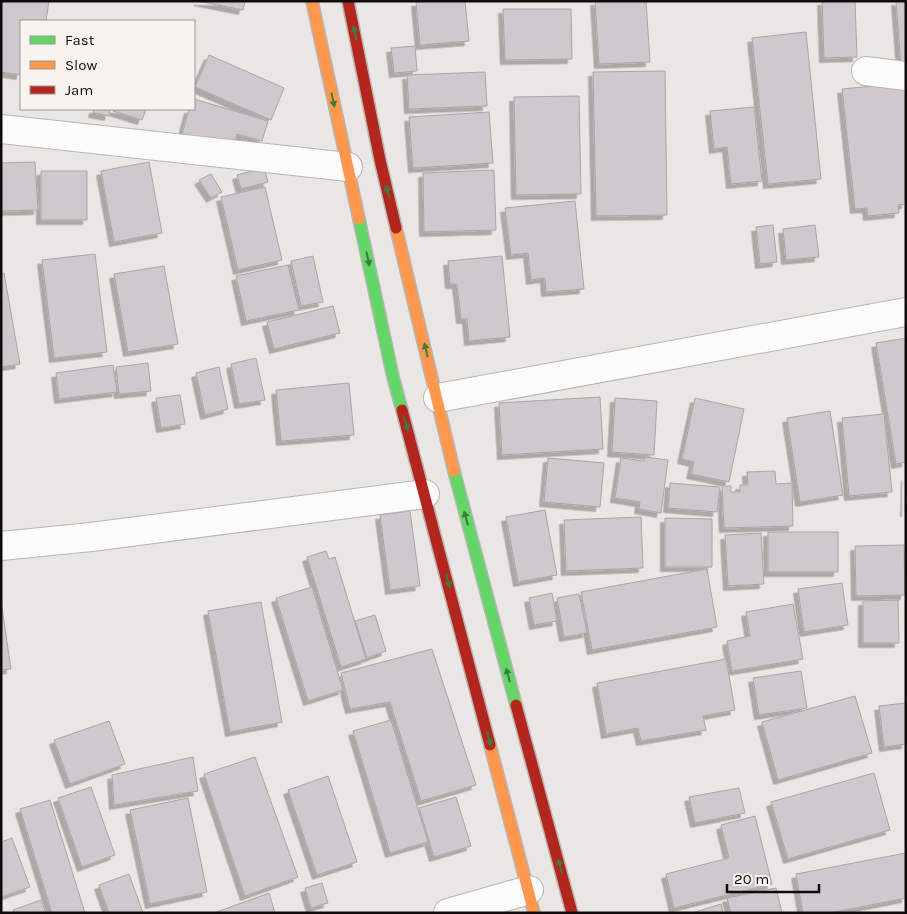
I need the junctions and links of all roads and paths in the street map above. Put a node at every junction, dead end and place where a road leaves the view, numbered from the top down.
1 (312, 1) edge
2 (348, 1) edge
3 (866, 71) dead end
4 (906, 76) edge
5 (1, 129) edge
6 (348, 167) junction
7 (906, 312) edge
8 (438, 398) junction
9 (425, 494) junction
10 (1, 546) edge
11 (531, 901) edge
12 (448, 913) edge
13 (572, 913) edge

1 -> 6 street
8 -> 2 street
3 - 4 street
5 - 6 street
6 -> 9 street
7 - 8 street
13 -> 8 street
9 - 10 street
9 -> 11 street
11 - 12 street

